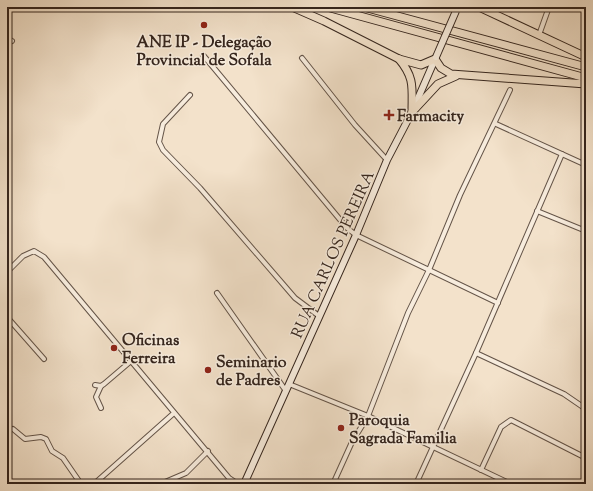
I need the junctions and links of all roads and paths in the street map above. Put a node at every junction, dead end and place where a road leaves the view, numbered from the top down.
1 (292, 7) edge
2 (327, 7) edge
3 (364, 7) edge
4 (467, 7) edge
5 (479, 7) edge
6 (549, 7) edge
7 (458, 8) edge
8 (489, 9) edge
9 (539, 35) junction
10 (7, 38) edge
11 (12, 42) dead end
12 (203, 55) dead end
13 (586, 57) edge
14 (302, 58) dead end
15 (435, 58) junction
16 (399, 59) junction
17 (586, 67) edge
18 (457, 76) junction
19 (586, 78) edge
20 (586, 84) edge
21 (510, 90) dead end
22 (190, 95) dead end
23 (412, 112) junction
24 (496, 124) junction
25 (562, 154) junction
26 (387, 160) junction
27 (586, 165) edge
28 (537, 211) junction
29 (586, 232) edge
30 (356, 235) junction
31 (429, 270) junction
32 (7, 272) edge
33 (217, 293) dead end
34 (498, 303) junction
35 (319, 316) junction
36 (7, 317) edge
37 (476, 353) junction
38 (44, 360) dead end
39 (131, 361) junction
40 (289, 384) junction
41 (95, 385) dead end
42 (101, 386) junction
43 (286, 391) junction
44 (583, 407) dead end
45 (101, 408) dead end
46 (174, 413) junction
47 (368, 416) junction
48 (12, 429) dead end
49 (433, 447) junction
50 (208, 451) junction
51 (586, 458) edge
52 (481, 470) junction
53 (165, 482) dead end
54 (503, 482) edge
55 (81, 484) edge
56 (94, 484) edge
57 (238, 484) edge
58 (244, 484) edge
59 (333, 484) edge
60 (416, 484) edge
61 (512, 484) edge

1 - 16 highway
2 - 19 highway
3 - 17 highway
4 - 7 highway
5 - 8 highway
6 - 9 street
7 - 15 main road, RUA CARLOS PEREIRA, bridge
8 - 9 highway
9 - 13 highway
10 - 11 street
12 - 30 street
14 - 26 street
15 - 16 highway
15 - 18 highway
15 - 23 main road, RUA CARLOS PEREIRA
16 - 23 highway
18 - 20 highway
18 - 23 highway
21 - 24 street
22 - 35 street
23 - 26 main road, RUA CARLOS PEREIRA
24 - 25 street
24 - 31 street
25 - 27 street
25 - 28 street
26 - 30 main road, RUA CARLOS PEREIRA
28 - 29 street
28 - 34 street
30 - 31 street
30 - 35 main road, RUA CARLOS PEREIRA
31 - 34 street
31 - 47 street
32 - 39 street
33 - 43 street
34 - 37 street
35 - 40 main road, RUA CARLOS PEREIRA
36 - 38 street
37 - 44 street
37 - 49 street
39 - 42 street
39 - 46 street
40 - 43 main road, RUA CARLOS PEREIRA
40 - 47 street
41 - 42 street
42 - 45 street
43 - 58 main road, RUA CARLOS PEREIRA
46 - 50 street
46 - 56 street
47 - 49 street
47 - 59 street
48 - 55 street
49 - 52 street
49 - 60 street
50 - 53 street
50 - 57 street
51 - 52 street
52 - 54 street
54 - 61 street

